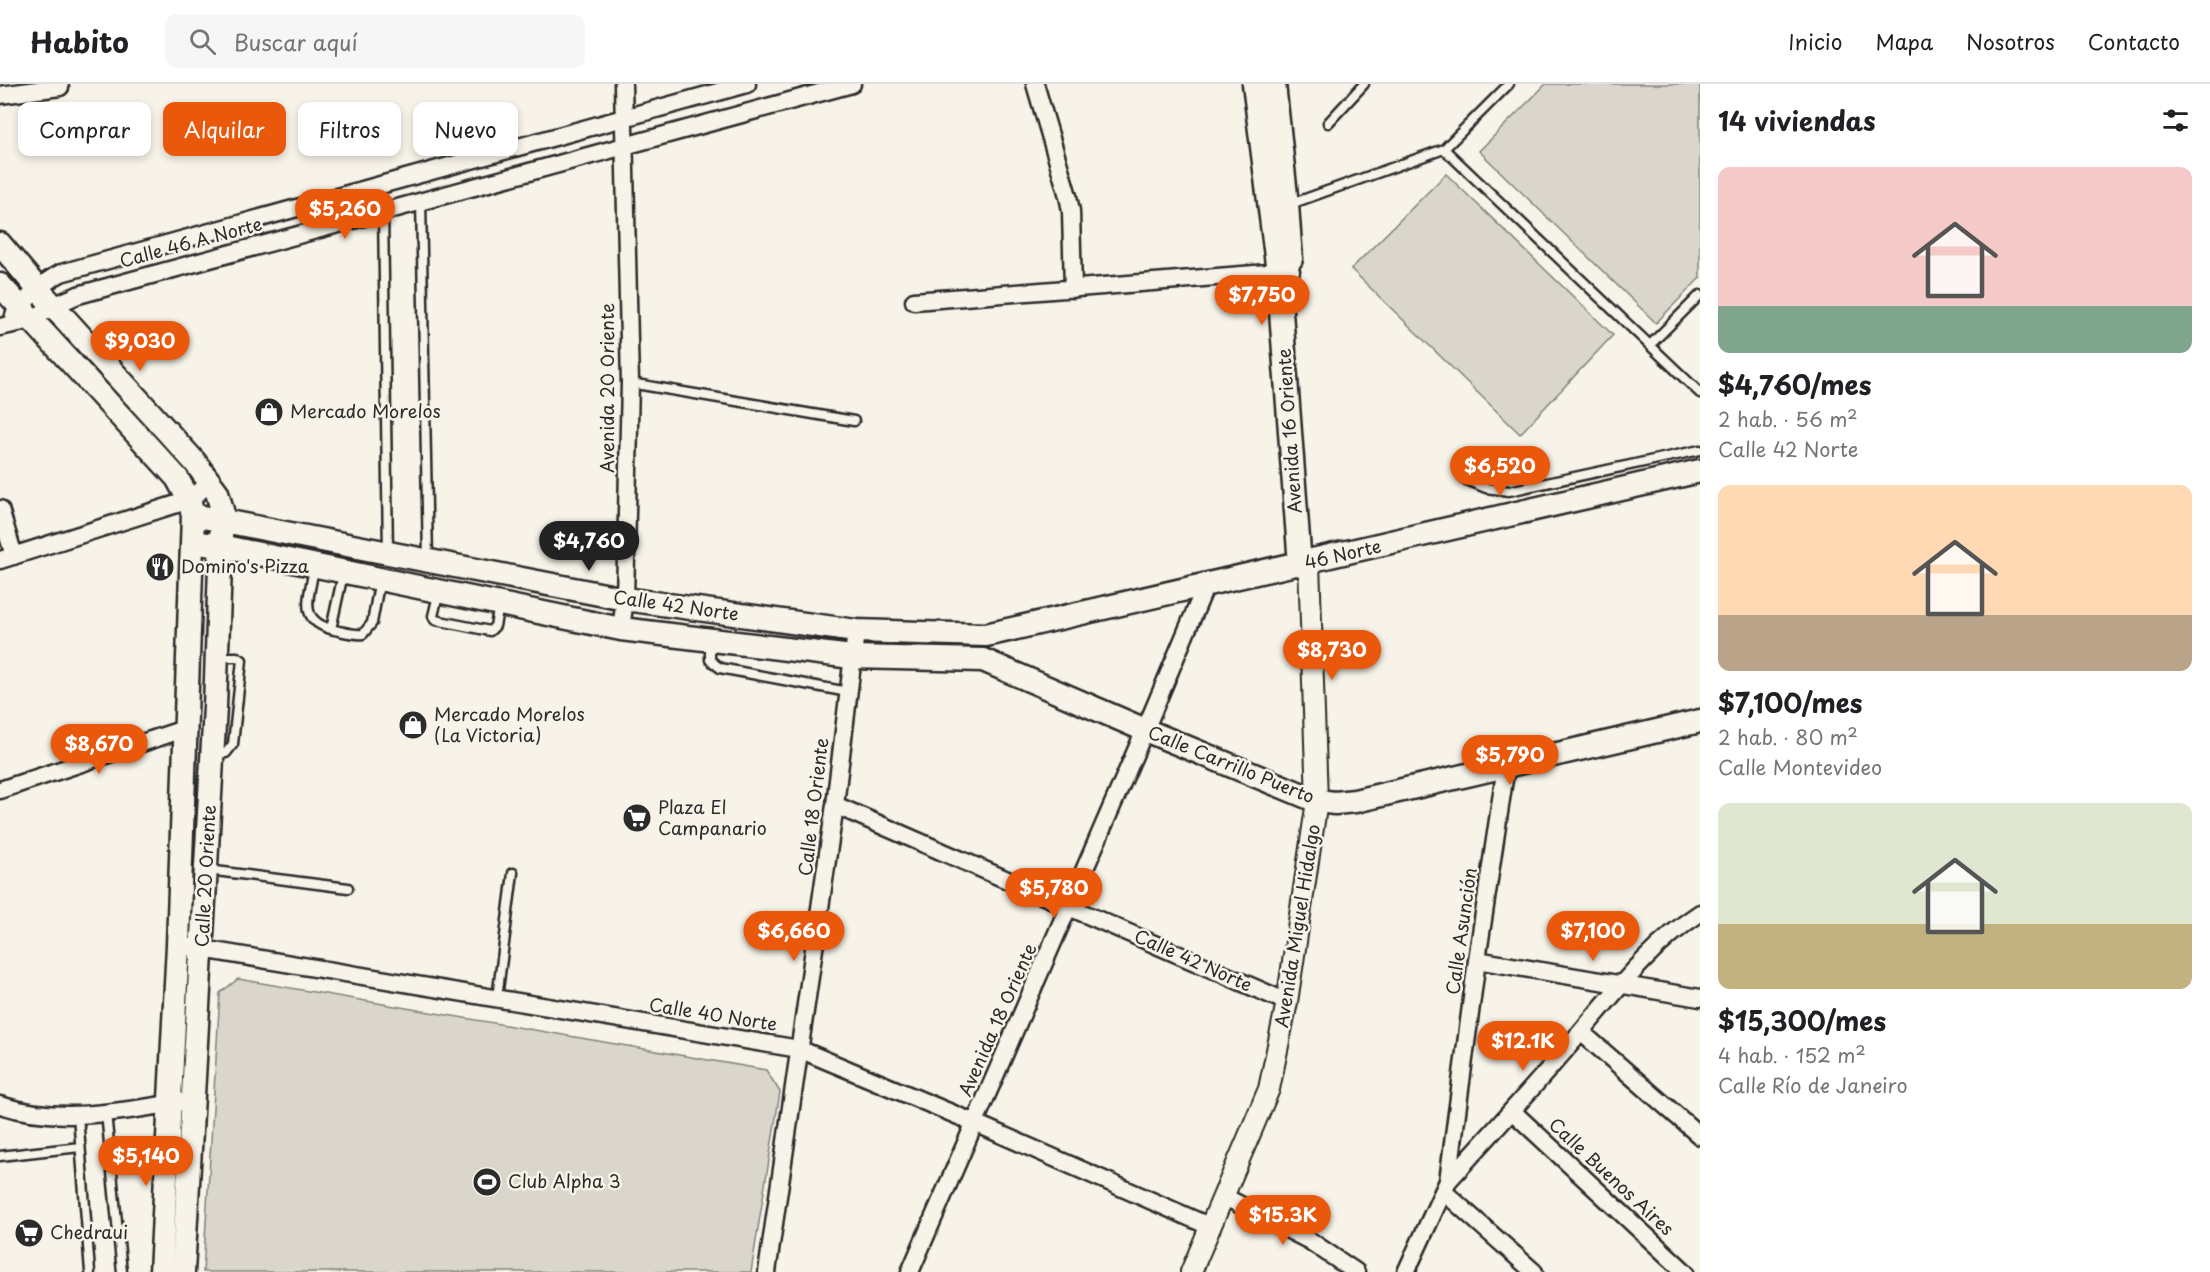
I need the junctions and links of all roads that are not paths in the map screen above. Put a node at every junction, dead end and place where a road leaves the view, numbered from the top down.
1 (623, 84) edge
2 (747, 84) edge
3 (852, 84) edge
4 (1035, 84) edge
5 (1254, 84) edge
6 (1274, 84) edge
7 (1364, 84) edge
8 (1509, 84) edge
9 (60, 87) dead end
10 (0, 95) edge
11 (624, 118) junction
12 (1328, 123) dead end
13 (625, 146) junction
14 (1444, 149) junction
15 (453, 165) junction
16 (458, 191) junction
17 (421, 201) junction
18 (1287, 205) junction
19 (383, 211) junction
20 (238, 224) junction
21 (0, 244) edge
22 (244, 249) junction
23 (1285, 272) junction
24 (0, 285) edge
25 (37, 288) junction
26 (1073, 289) junction
27 (1700, 295) edge
28 (914, 302) dead end
29 (53, 306) junction
30 (14, 320) edge
31 (1650, 345) junction
32 (630, 383) junction
33 (1700, 393) edge
34 (855, 421) dead end
35 (1700, 450) edge
36 (1700, 471) edge
37 (1464, 479) dead end
38 (210, 483) junction
39 (191, 507) junction
40 (0, 509) edge
41 (222, 519) junction
42 (192, 542) junction
43 (220, 546) junction
44 (388, 552) junction
45 (7, 558) edge
46 (428, 560) junction
47 (1305, 564) junction
48 (314, 565) junction
49 (343, 571) junction
50 (381, 579) junction
51 (1206, 585) junction
52 (625, 599) junction
53 (331, 629) junction
54 (621, 629) junction
55 (856, 631) junction
56 (986, 635) junction
57 (710, 640) junction
58 (852, 657) junction
59 (984, 660) junction
60 (848, 692) junction
61 (1700, 721) edge
62 (187, 728) junction
63 (1145, 730) junction
64 (1506, 766) junction
65 (0, 790) edge
66 (1317, 801) junction
67 (835, 805) junction
68 (207, 870) junction
69 (513, 873) dead end
70 (348, 888) dead end
71 (1069, 907) junction
72 (1700, 913) edge
73 (178, 945) junction
74 (202, 949) junction
75 (1477, 960) junction
76 (1622, 985) junction
77 (497, 998) junction
78 (1700, 998) edge
79 (1287, 1002) junction
80 (1581, 1032) junction
81 (799, 1049) junction
82 (194, 1100) junction
83 (171, 1103) junction
84 (0, 1105) edge
85 (1512, 1112) junction
86 (106, 1113) junction
87 (78, 1115) junction
88 (975, 1123) junction
89 (1700, 1136) edge
90 (80, 1147) junction
91 (0, 1156) edge
92 (1446, 1186) junction
93 (1225, 1197) junction
94 (1211, 1227) junction
95 (90, 1272) edge
96 (122, 1272) edge
97 (162, 1272) edge
98 (183, 1272) edge
99 (767, 1272) edge
100 (910, 1272) edge
101 (1191, 1272) edge
102 (1356, 1272) edge
103 (1406, 1272) edge
104 (1534, 1272) edge
105 (1684, 1272) edge

1 - 11 street, Avenida 20 Oriente
2 - 11 street, Calle 46 A Norte
3 - 13 street, Calle 46 A Norte
4 - 26 street
5 - 23 main road, Avenida 16 Oriente
6 - 18 main road, Avenida 16 Oriente
7 - 12 lane
8 - 14 lane
9 - 10 street
11 - 13 street, Avenida 20 Oriente
11 - 15 street, Calle 46 A Norte
13 - 16 street, Calle 46 A Norte
13 - 32 street, Avenida 20 Oriente
14 - 18 lane
14 - 31 lane
15 - 16 street
15 - 20 street, Calle 46 A Norte
16 - 17 street, Calle 46 A Norte
17 - 19 street, Calle 46 A Norte
17 - 46 lane
18 - 23 main road, Avenida 16 Oriente
19 - 22 street, Calle 46 A Norte
19 - 44 lane
20 - 22 street
20 - 25 street, Calle 46 A Norte
21 - 25 main road, Calle 20 Oriente
22 - 29 street, Calle 46 A Norte
23 - 26 street
23 - 47 main road, Avenida 16 Oriente
24 - 30 main road
25 - 29 main road, Calle 20 Oriente
25 - 30 street, Calle 46 A Norte
26 - 28 street
27 - 31 lane
29 - 30 street, Calle 46 A Norte
29 - 38 main road, Calle 20 Oriente
30 - 39 main road
31 - 33 lane
32 - 34 lane
32 - 52 street, Avenida 20 Oriente
35 - 37 lane
36 - 47 main road, 46 Norte
38 - 39 street
38 - 41 main road, Calle 20 Oriente
39 - 41 main road, Calle 42 Norte
39 - 42 main road, Calle 20 Oriente
39 - 45 street
40 - 45 street
41 - 43 main road, Calle 20 Oriente
41 - 44 main road, Calle 42 Norte
42 - 43 main road, Calle 42 Norte
42 - 62 main road, Calle 20 Oriente
43 - 48 main road, Calle 42 Norte
43 - 68 main road, Calle 20 Oriente
44 - 46 main road, Calle 42 Norte
46 - 52 main road, Calle 42 Norte
47 - 51 main road, 46 Norte
47 - 66 street, Avenida Miguel Hidalgo
48 - 49 main road, Calle 42 Norte
48 - 53 lane
49 - 50 main road, Calle 42 Norte
49 - 53 lane
50 - 53 lane
50 - 54 main road, Calle 42 Norte
51 - 56 main road, 46 Norte
51 - 63 street, Avenida 18 Oriente
52 - 54 street, Avenida 20 Oriente
52 - 55 main road, Calle 42 Norte
54 - 57 main road, Calle 42 Norte
55 - 56 main road, Calle 42 Norte
55 - 58 street, Calle 18 Oriente
56 - 59 main road
57 - 58 main road, Calle 42 Norte
57 - 60 lane
58 - 59 main road, Calle 42 Norte
58 - 60 street, Calle 18 Oriente
59 - 63 main road, Calle Carrillo Puerto
60 - 67 street, Calle 18 Oriente
61 - 64 main road, Calle Carrillo Puerto
62 - 65 street
62 - 73 main road, Calle 20 Oriente
63 - 66 main road, Calle Carrillo Puerto
63 - 71 street, Avenida 18 Oriente
64 - 66 main road, Calle Carrillo Puerto
64 - 75 street, Calle Asunción
66 - 79 street, Avenida Miguel Hidalgo
67 - 71 street, Calle 42 Norte
67 - 81 street, Calle 18 Oriente
68 - 70 lane
68 - 74 main road, Calle 20 Oriente
69 - 77 lane
71 - 79 street, Calle 42 Norte
71 - 88 street, Avenida 18 Oriente
72 - 76 street
73 - 74 street, Calle 40 Norte
73 - 83 main road, Calle 20 Oriente
74 - 77 street, Calle 40 Norte
74 - 82 main road, Calle 20 Oriente
75 - 76 street
75 - 92 street, Calle Asunción
76 - 78 street
76 - 80 street
77 - 81 street, Calle 40 Norte
79 - 93 street, Avenida Miguel Hidalgo
80 - 85 street
80 - 89 street
81 - 88 street, Calle 40 Norte
81 - 99 street, Calle 18 Oriente
82 - 83 street
82 - 98 main road, Calle 20 Oriente
83 - 86 street
83 - 97 main road, Calle 20 Oriente
84 - 87 street
85 - 92 street
85 - 105 street, Calle Buenos Aires
86 - 87 street
86 - 96 lane
87 - 90 lane
88 - 94 street, Calle 40 Norte
88 - 100 street, Avenida 18 Oriente
90 - 91 lane
90 - 95 lane
92 - 103 street, Calle Asunción
92 - 104 street
93 - 94 street, Avenida Miguel Hidalgo
93 - 102 street
94 - 101 street, Avenida Miguel Hidalgo

